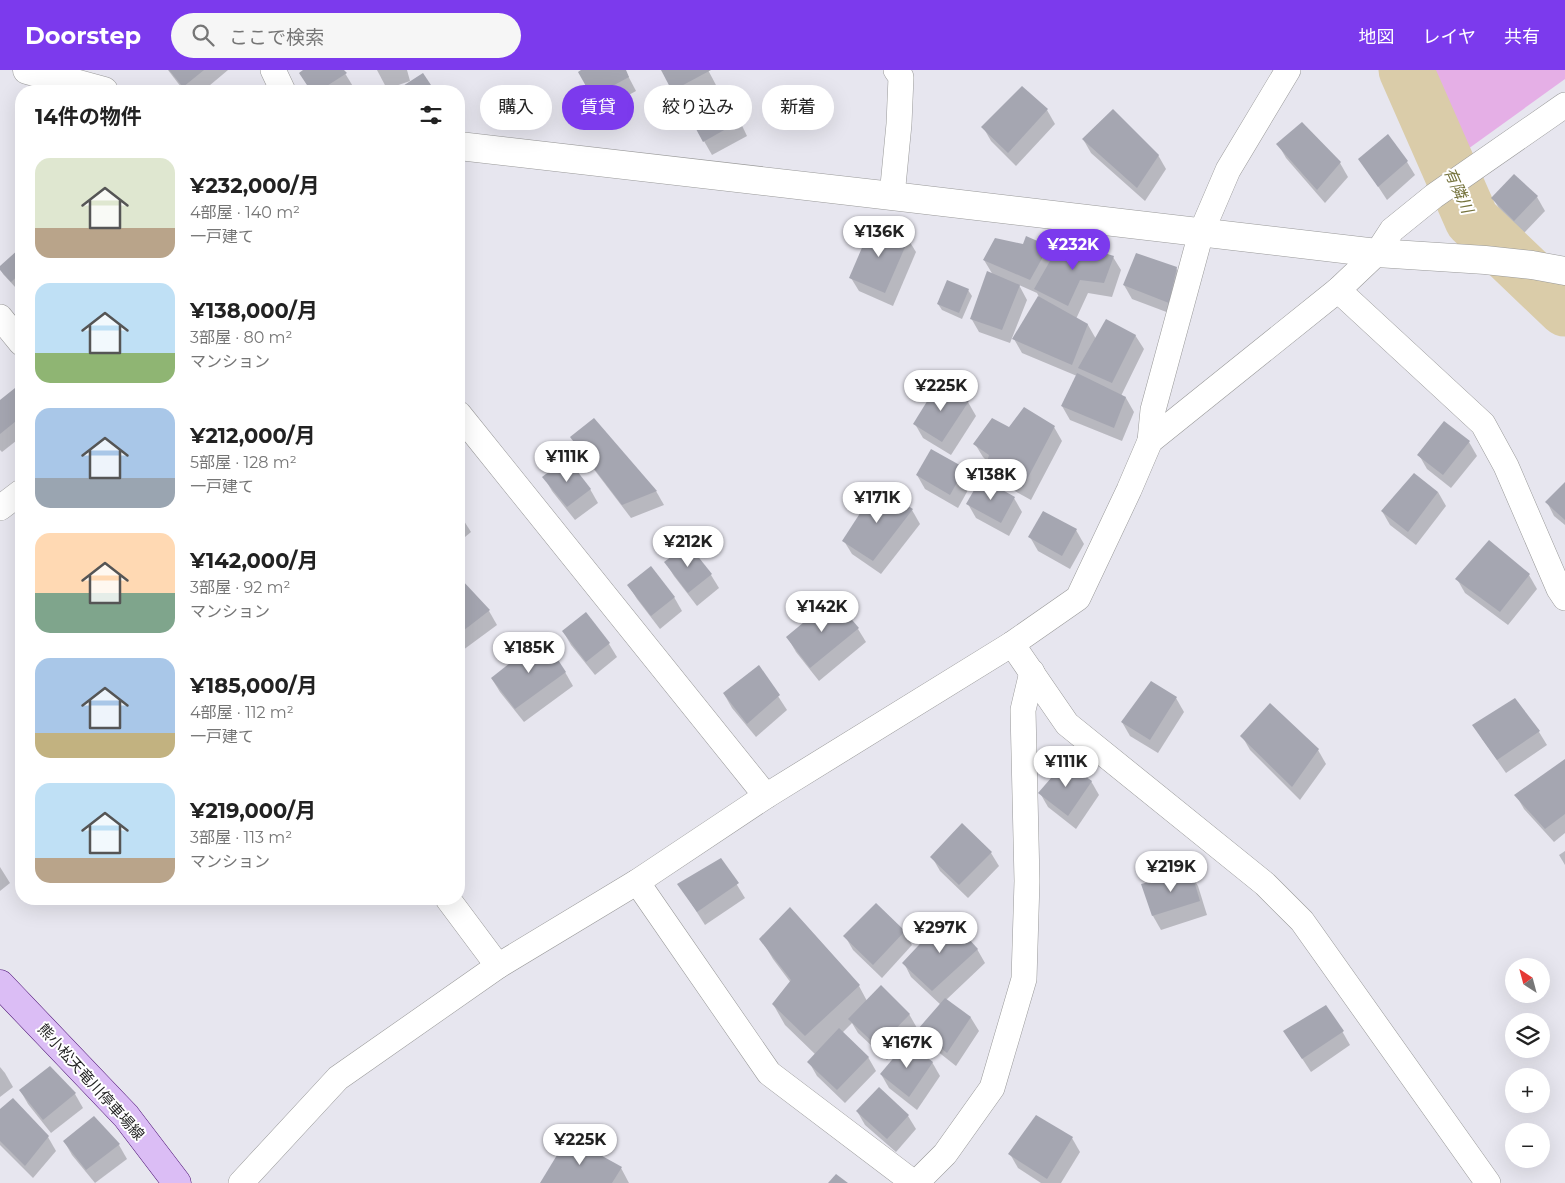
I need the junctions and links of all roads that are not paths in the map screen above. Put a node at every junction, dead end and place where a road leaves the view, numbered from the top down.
1 (27, 70) edge
2 (273, 70) edge
3 (896, 70) edge
4 (1288, 70) edge
5 (82, 85) edge
6 (280, 85) edge
7 (1565, 105) edge
8 (465, 147) edge
9 (892, 196) junction
10 (1201, 233) junction
11 (1377, 253) junction
12 (1553, 272) edge
13 (1338, 290) junction
14 (0, 317) edge
15 (15, 336) edge
16 (465, 421) edge
17 (1150, 441) junction
18 (15, 497) edge
19 (0, 508) edge
20 (1565, 598) edge
21 (1012, 644) junction
22 (1032, 672) junction
23 (766, 796) junction
24 (637, 882) junction
25 (452, 905) edge
26 (498, 966) junction
27 (0, 984) edge
28 (177, 1183) edge
29 (241, 1183) edge
30 (915, 1183) edge
31 (1488, 1183) edge

1 - 5 street
2 - 6 street
3 - 9 street
4 - 10 street
7 - 11 street
8 - 9 street
9 - 10 street
10 - 11 street
10 - 17 street
11 - 12 street
11 - 13 street
13 - 17 street
13 - 20 street
14 - 15 street
16 - 23 street
17 - 21 street
18 - 19 street
21 - 22 street
21 - 23 street
22 - 30 street
22 - 31 street
23 - 24 street
24 - 26 street
24 - 30 street
25 - 26 street
26 - 29 street
27 - 28 main road, 熊小松天竜川停車場線

